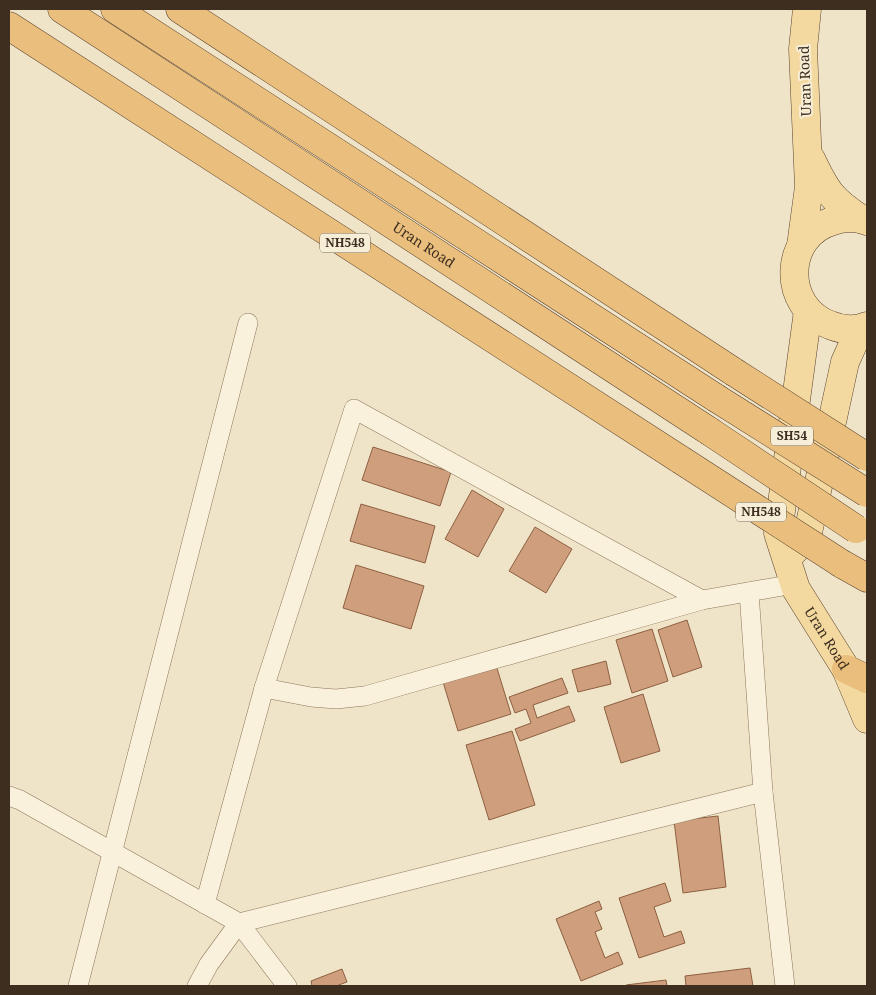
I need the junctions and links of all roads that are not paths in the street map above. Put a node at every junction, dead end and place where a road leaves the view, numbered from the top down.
1 (62, 9) edge
2 (115, 9) edge
3 (180, 9) edge
4 (807, 9) edge
5 (9, 26) edge
6 (808, 154) junction
7 (864, 220) edge
8 (801, 246) junction
9 (808, 311) junction
10 (248, 323) dead end
11 (863, 327) edge
12 (867, 457) edge
13 (867, 493) edge
14 (862, 532) edge
15 (790, 571) junction
16 (867, 578) edge
17 (750, 592) junction
18 (702, 600) junction
19 (857, 674) edge
20 (264, 688) junction
21 (867, 719) edge
22 (763, 792) junction
23 (9, 796) edge
24 (112, 852) junction
25 (205, 904) junction
26 (239, 923) junction
27 (78, 986) edge
28 (197, 986) edge
29 (287, 986) edge
30 (785, 986) edge

1 - 14 highway, Uran Road / NH548, bridge
2 - 13 highway, bridge
3 - 12 highway, bridge
4 - 6 main road, Uran Road
5 - 16 highway, NH548, bridge
6 - 7 main road, Uran Road
6 - 8 main road, Uran Road
7 - 8 main road
8 - 9 main road, Uran Road
9 - 11 main road
9 - 15 main road, Uran Road / SH54
10 - 24 street
11 - 15 main road
15 - 17 street
15 - 19 main road, Uran Road / SH54
17 - 18 street
17 - 22 street
18 - 20 street
18 - 20 street
19 - 21 main road, Uran Road / SH54
20 - 25 street
22 - 26 street
22 - 30 street
23 - 24 street
24 - 25 street
24 - 27 street
25 - 26 street
26 - 28 street
26 - 29 street

